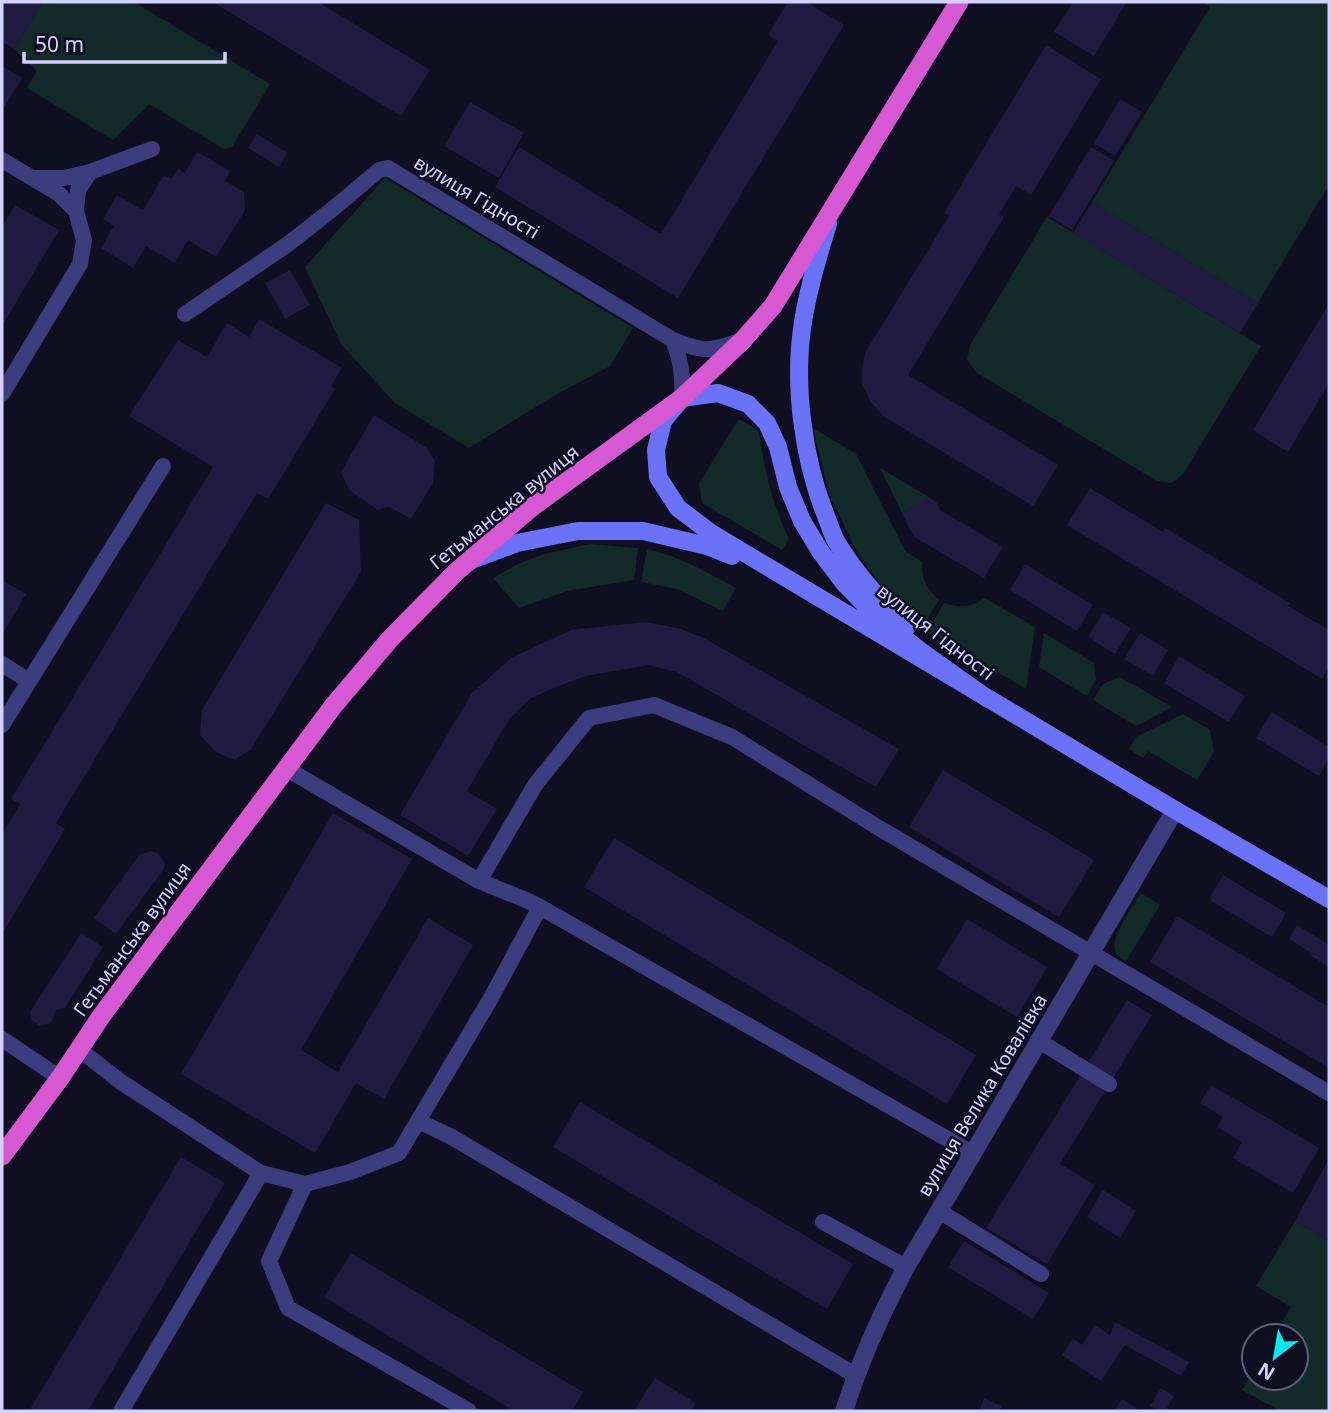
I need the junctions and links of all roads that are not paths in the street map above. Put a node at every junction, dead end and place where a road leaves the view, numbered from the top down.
1 (960, 2) edge
2 (152, 149) dead end
3 (2, 160) edge
4 (90, 172) junction
5 (33, 178) junction
6 (76, 211) junction
7 (831, 212) junction
8 (185, 314) dead end
9 (743, 340) junction
10 (673, 341) junction
11 (2, 394) edge
12 (682, 398) junction
13 (163, 466) dead end
14 (467, 562) junction
15 (773, 571) junction
16 (2, 664) edge
17 (29, 681) junction
18 (988, 699) junction
19 (2, 725) edge
20 (287, 769) junction
21 (1175, 810) junction
22 (479, 881) junction
23 (1329, 899) edge
24 (540, 907) junction
25 (1091, 952) junction
26 (2, 1039) edge
27 (1039, 1041) junction
28 (80, 1050) junction
29 (60, 1079) junction
30 (1109, 1084) dead end
31 (1329, 1093) edge
32 (418, 1121) junction
33 (972, 1153) junction
34 (2, 1156) edge
35 (261, 1173) junction
36 (305, 1184) junction
37 (939, 1210) junction
38 (823, 1222) dead end
39 (906, 1267) junction
40 (1041, 1274) dead end
41 (855, 1375) junction
42 (121, 1411) edge
43 (469, 1411) edge
44 (844, 1411) edge

1 - 7 highway, Гетьманська вулиця
2 - 4 lane
3 - 5 lane
4 - 5 lane
4 - 6 lane
5 - 6 lane
6 - 11 lane
7 - 9 highway, Гетьманська вулиця
7 - 18 main road, вулиця Гідності
8 - 10 lane, вулиця Гідності
9 - 10 lane
9 - 12 highway, Гетьманська вулиця
10 - 12 lane
12 - 14 highway, Гетьманська вулиця
12 - 15 main road, вулиця Гідності
12 - 18 main road, вулиця Гідності
13 - 17 lane
14 - 15 main road, вулиця Гідності
14 - 20 highway, Гетьманська вулиця
15 - 18 main road, вулиця Гідності
16 - 17 lane
17 - 19 lane
18 - 21 main road, вулиця Гідності
20 - 22 lane
20 - 28 highway, Гетьманська вулиця
21 - 23 main road, вулиця Гідності
21 - 25 street, вулиця Велика Ковалівка
22 - 24 lane
22 - 25 lane
24 - 32 lane
24 - 33 lane
25 - 27 street, вулиця Велика Ковалівка
25 - 31 lane
26 - 29 lane
27 - 30 lane
27 - 33 street, вулиця Велика Ковалівка
28 - 29 highway, Гетьманська вулиця
28 - 35 lane
29 - 34 highway, Гетьманська вулиця
32 - 36 lane
32 - 41 lane
33 - 37 street, вулиця Велика Ковалівка
35 - 36 lane
35 - 42 lane
36 - 43 lane
37 - 39 street, вулиця Велика Ковалівка
37 - 40 lane
38 - 39 lane
39 - 41 street, вулиця Велика Ковалівка
41 - 44 street, вулиця Велика Ковалівка

